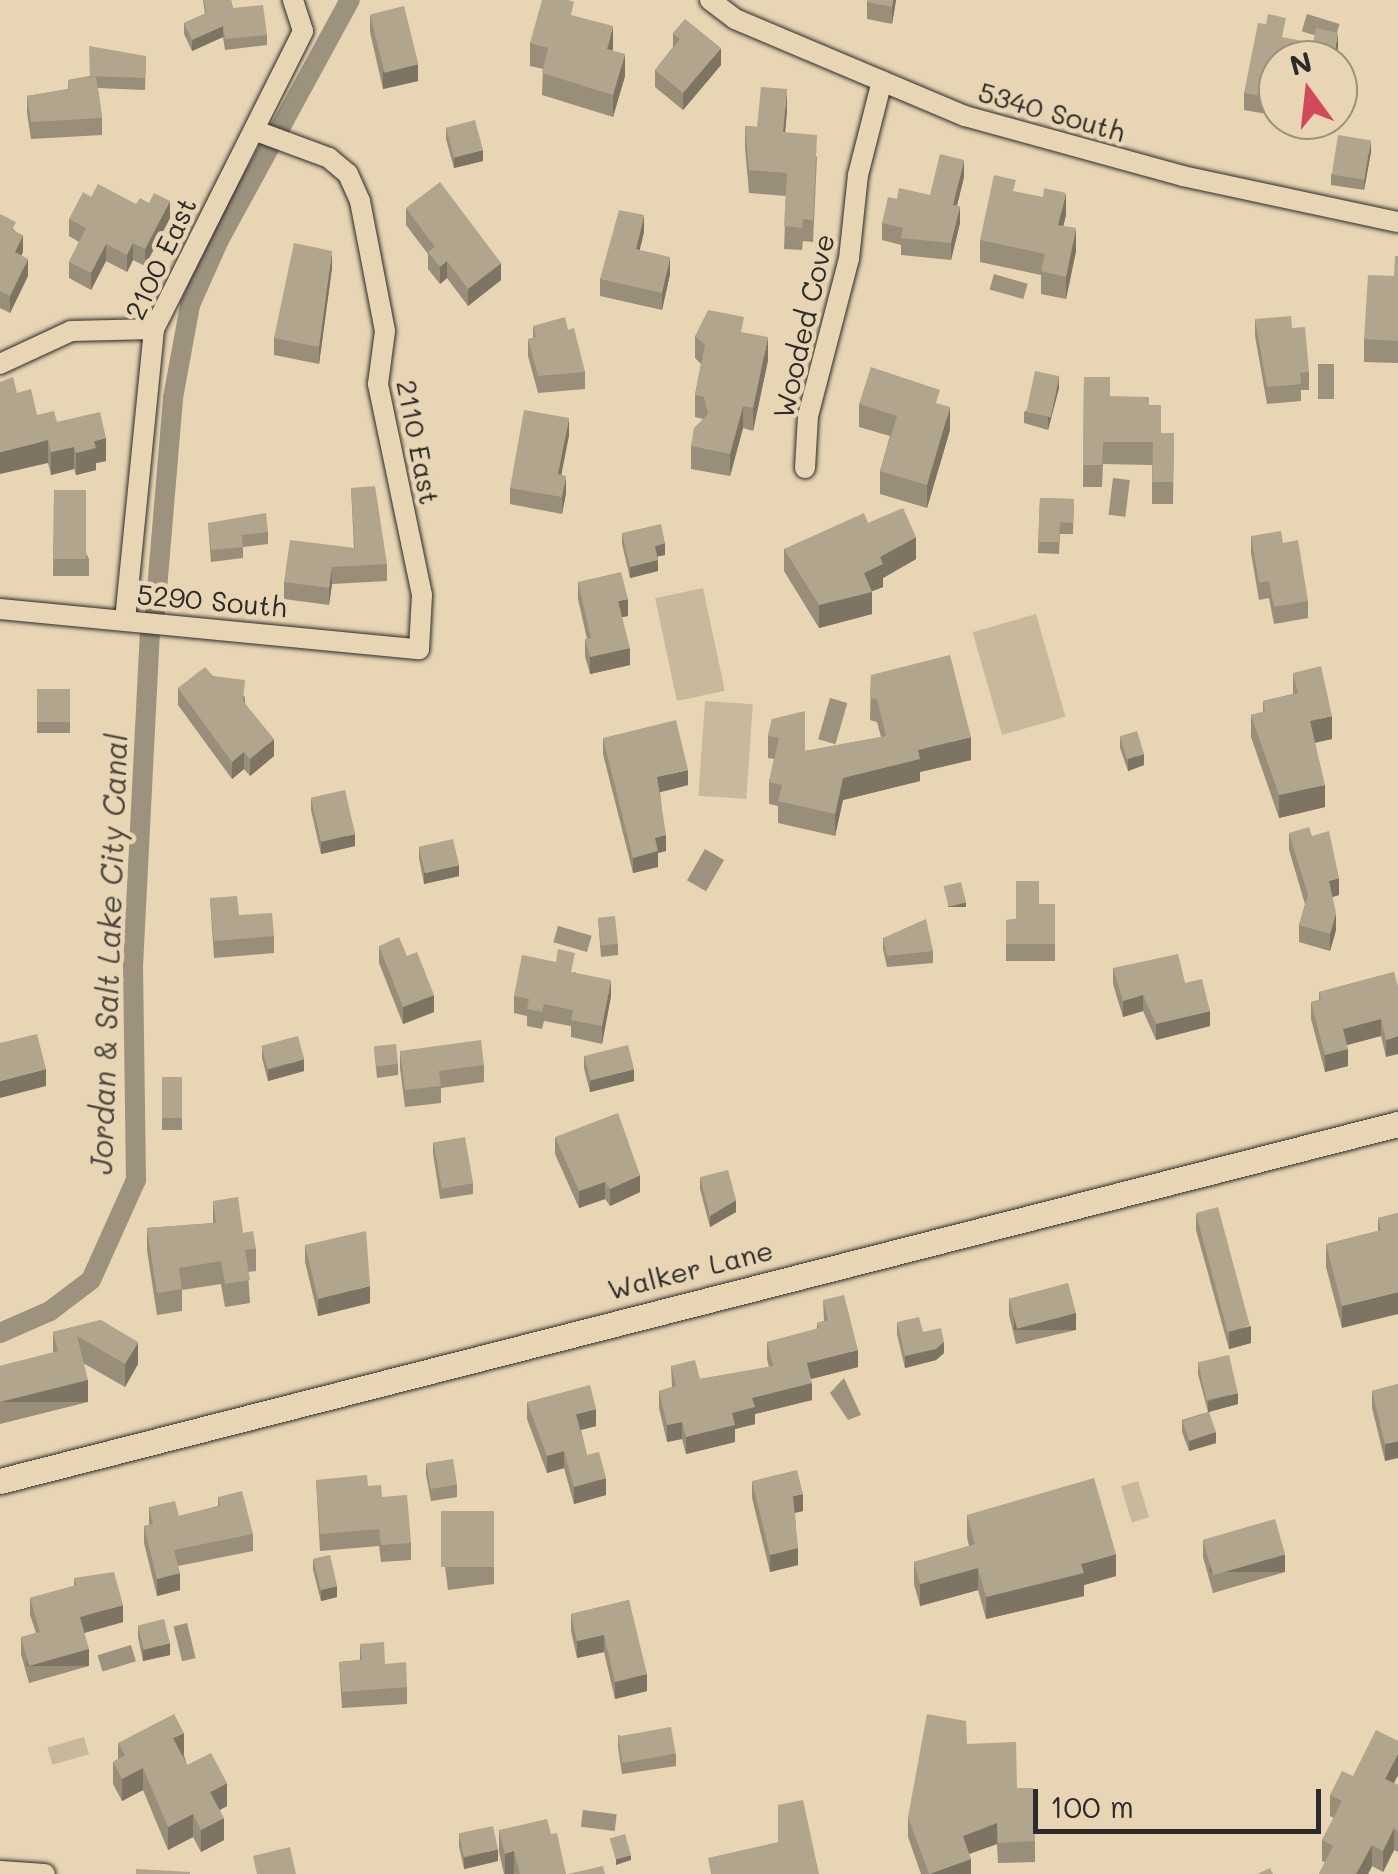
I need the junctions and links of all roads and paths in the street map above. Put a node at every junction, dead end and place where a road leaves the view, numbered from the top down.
1 (292, 0) edge
2 (710, 0) edge
3 (882, 80) junction
4 (270, 136) junction
5 (1398, 222) edge
6 (154, 329) junction
7 (0, 364) edge
8 (805, 468) dead end
9 (0, 608) edge
10 (125, 620) junction
11 (419, 649) joint
12 (1398, 1124) edge
13 (0, 1481) edge
14 (0, 1871) edge
15 (46, 1874) edge

1 - 4 street, 2100 East
2 - 3 street, 5340 South
3 - 5 street, 5340 South
3 - 8 street, Wooded Cove
4 - 6 street, 2100 East
4 - 11 street, 2110 East
6 - 7 street
6 - 10 street, 2100 East
9 - 10 street, 5290 South
10 - 11 street, 5290 South
12 - 13 street, Walker Lane
14 - 15 street

